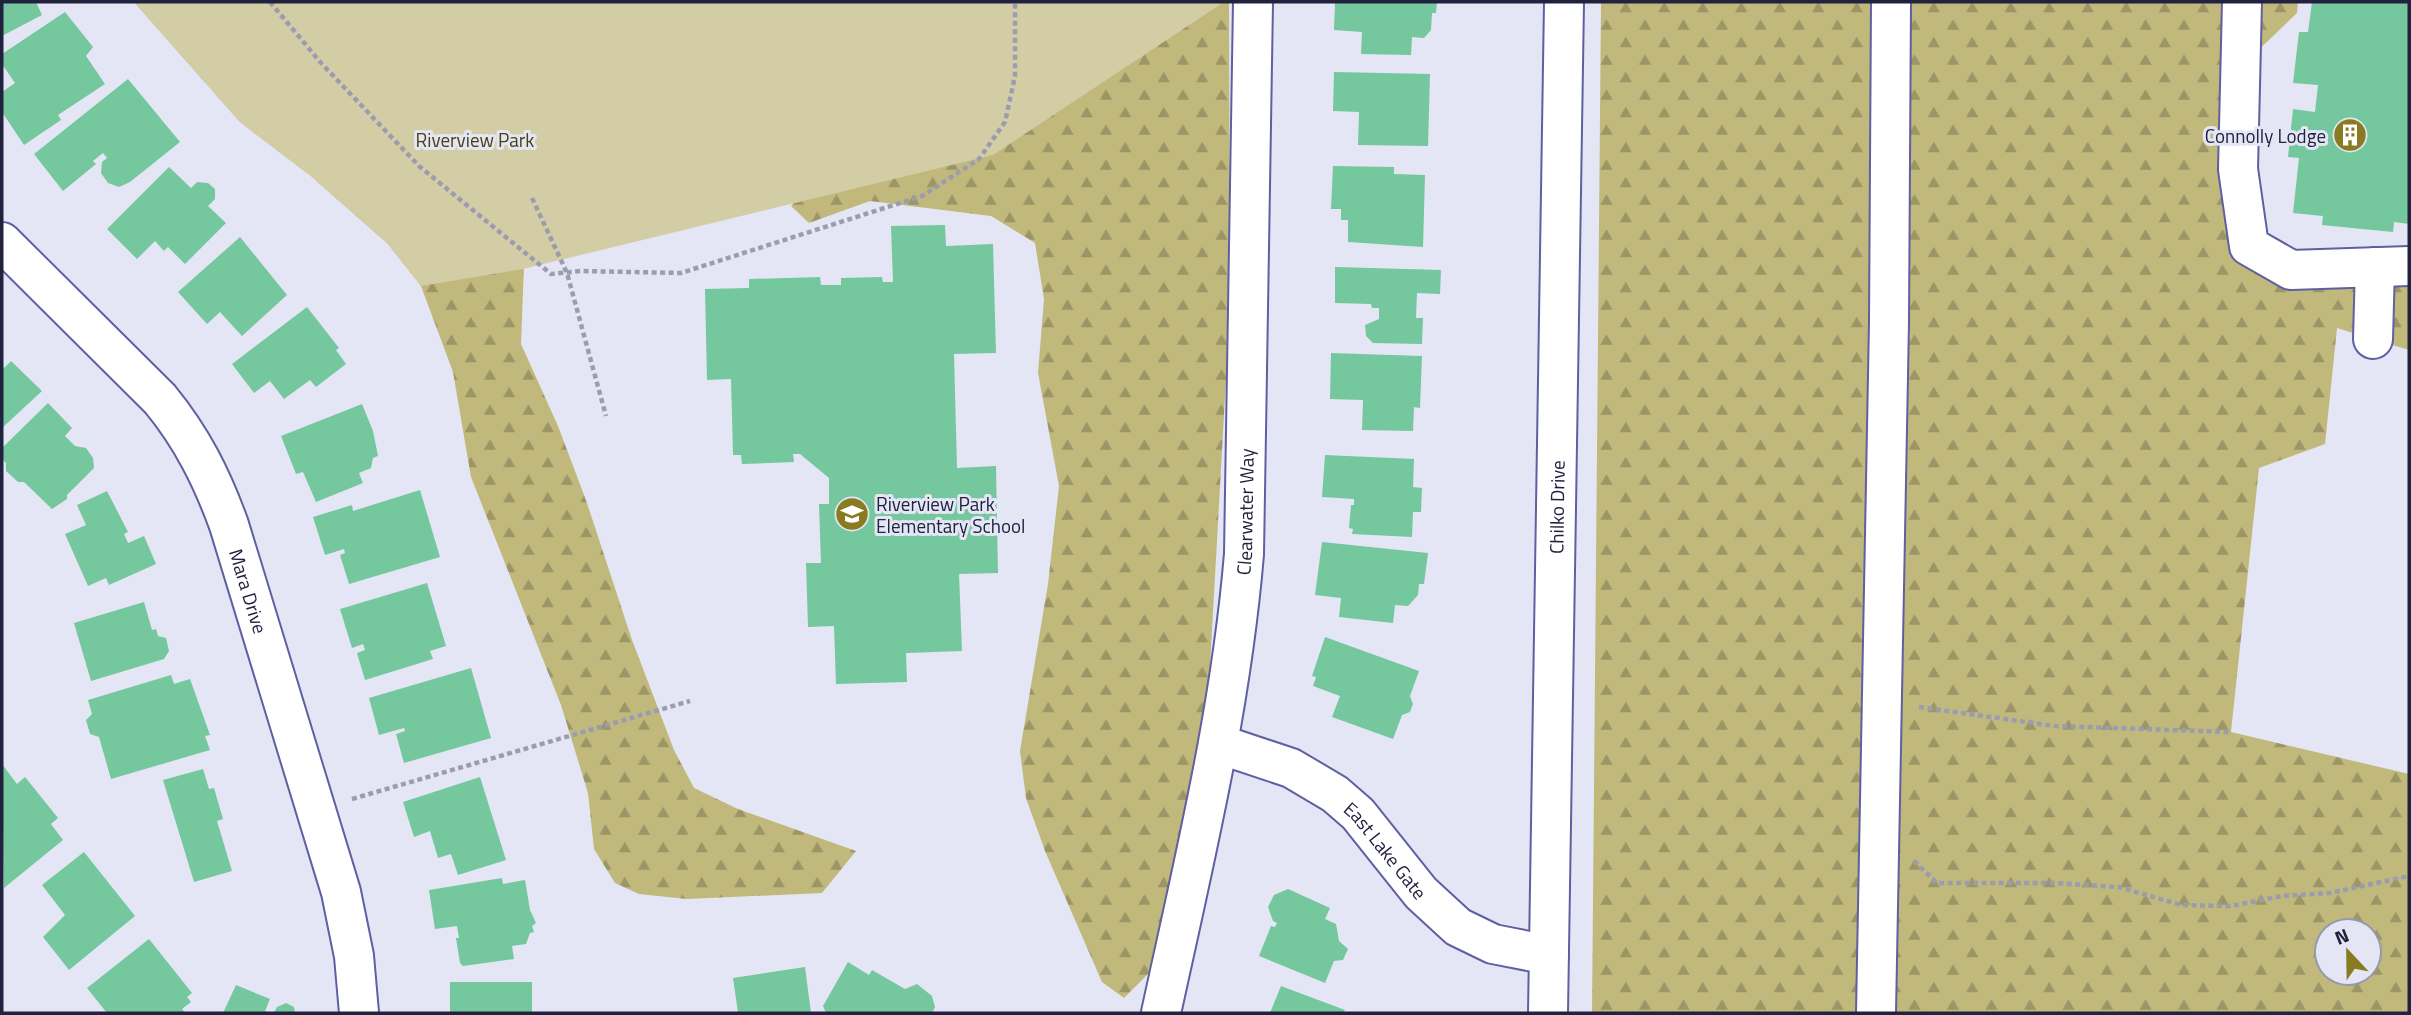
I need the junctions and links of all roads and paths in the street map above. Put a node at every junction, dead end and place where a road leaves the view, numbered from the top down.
1 (270, 2) edge
2 (1015, 2) edge
3 (1253, 2) edge
4 (1564, 2) edge
5 (1891, 2) edge
6 (2242, 2) edge
7 (532, 198) dead end
8 (2, 242) edge
9 (2392, 266) edge
10 (567, 273) junction
11 (2373, 339) dead end
12 (606, 416) dead end
13 (690, 701) dead end
14 (1883, 702) junction
15 (2231, 732) dead end
16 (1219, 744) junction
17 (341, 802) dead end
18 (1880, 844) junction
19 (2409, 876) edge
20 (1549, 955) junction
21 (359, 1013) edge
22 (1161, 1013) edge
23 (1548, 1013) edge
24 (1876, 1013) edge

1 - 10 path
2 - 10 path
3 - 16 street, Clearwater Way
4 - 20 street, Chilko Drive
5 - 14 street
6 - 9 street
7 - 10 path
8 - 21 street, Mara Drive
9 - 11 street
10 - 12 path
13 - 17 path
14 - 15 path
14 - 18 street
16 - 20 street, East Lake Gate
16 - 22 street, Clearwater Way
18 - 19 path
18 - 24 street
20 - 23 street, Chilko Drive

